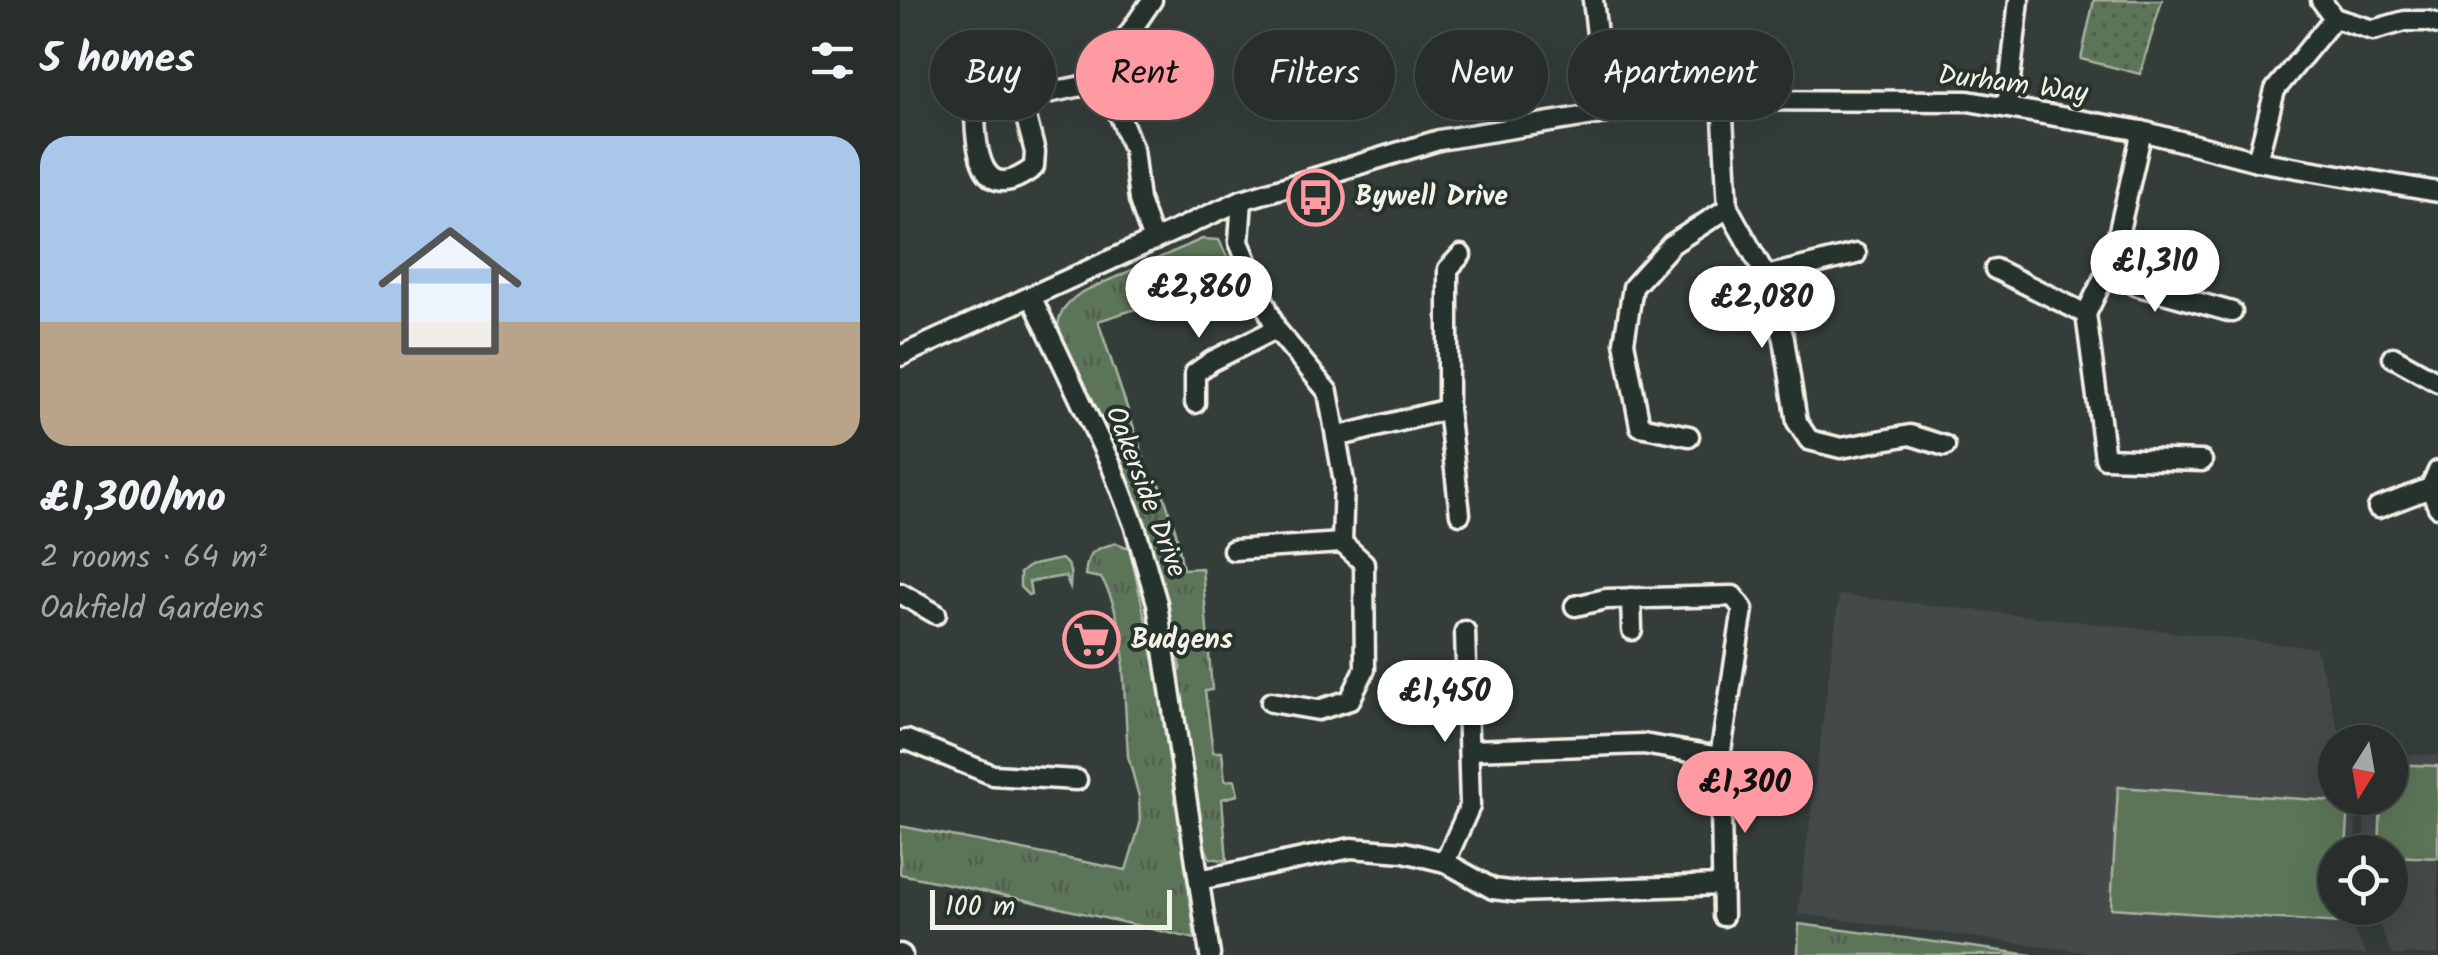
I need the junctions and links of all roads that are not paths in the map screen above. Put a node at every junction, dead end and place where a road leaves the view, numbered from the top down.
1 (1152, 0) edge
2 (1593, 0) edge
3 (2019, 0) edge
4 (2321, 0) edge
5 (2334, 18) junction
6 (2438, 24) edge
7 (1131, 30) edge
8 (1596, 30) edge
9 (1021, 98) joint
10 (1793, 100) edge
11 (2008, 107) junction
12 (1568, 118) edge
13 (1122, 120) edge
14 (1723, 120) edge
15 (2142, 131) junction
16 (2258, 161) junction
17 (2438, 192) edge
18 (1242, 200) junction
19 (1728, 208) junction
20 (1153, 241) junction
21 (1856, 254) dead end
22 (1461, 256) dead end
23 (2112, 261) junction
24 (1995, 269) dead end
25 (1766, 276) junction
26 (1031, 296) junction
27 (2232, 312) dead end
28 (2086, 314) junction
29 (1276, 329) junction
30 (900, 356) edge
31 (2393, 357) dead end
32 (2438, 382) edge
33 (1195, 403) dead end
34 (1448, 409) junction
35 (1689, 436) dead end
36 (1336, 437) junction
37 (1945, 446) dead end
38 (2202, 462) dead end
39 (2434, 480) edge
40 (2438, 507) edge
41 (2378, 508) dead end
42 (1460, 514) dead end
43 (1342, 543) junction
44 (1233, 550) dead end
45 (900, 593) edge
46 (1631, 598) junction
47 (1575, 606) dead end
48 (936, 614) dead end
49 (1632, 630) dead end
50 (1465, 631) dead end
51 (1271, 702) dead end
52 (900, 741) edge
53 (1468, 750) junction
54 (1720, 756) junction
55 (1077, 780) dead end
56 (1445, 862) junction
57 (1199, 880) junction
58 (1722, 885) junction
59 (1723, 916) dead end
60 (1210, 955) edge

1 - 7 street
2 - 8 street
3 - 11 street
4 - 5 street
5 - 6 street
5 - 16 street
9 - 9 street
10 - 11 street, Durham Way
11 - 15 street, Durham Way
12 - 18 street, Durham Way
13 - 20 street
14 - 19 street
15 - 16 street, Durham Way
15 - 23 street
16 - 17 street, Durham Way
18 - 20 street, Durham Way
18 - 29 street
19 - 25 street
19 - 35 street
20 - 26 street, Durham Way
21 - 25 street
22 - 34 street
23 - 27 street
23 - 28 street
24 - 28 street
25 - 37 street
26 - 30 street, Durham Way
26 - 57 street, Oakerside Drive
28 - 38 street
29 - 33 street
29 - 36 street
31 - 32 street
34 - 36 street
34 - 42 street
36 - 43 street
39 - 40 street
39 - 41 street
43 - 44 street
43 - 51 street
45 - 48 street
46 - 47 street
46 - 49 street
46 - 54 street
50 - 53 street
52 - 55 street
53 - 54 street
53 - 56 street
54 - 58 street
56 - 57 street
56 - 58 street
57 - 60 street, Oakerside Drive
58 - 59 street

